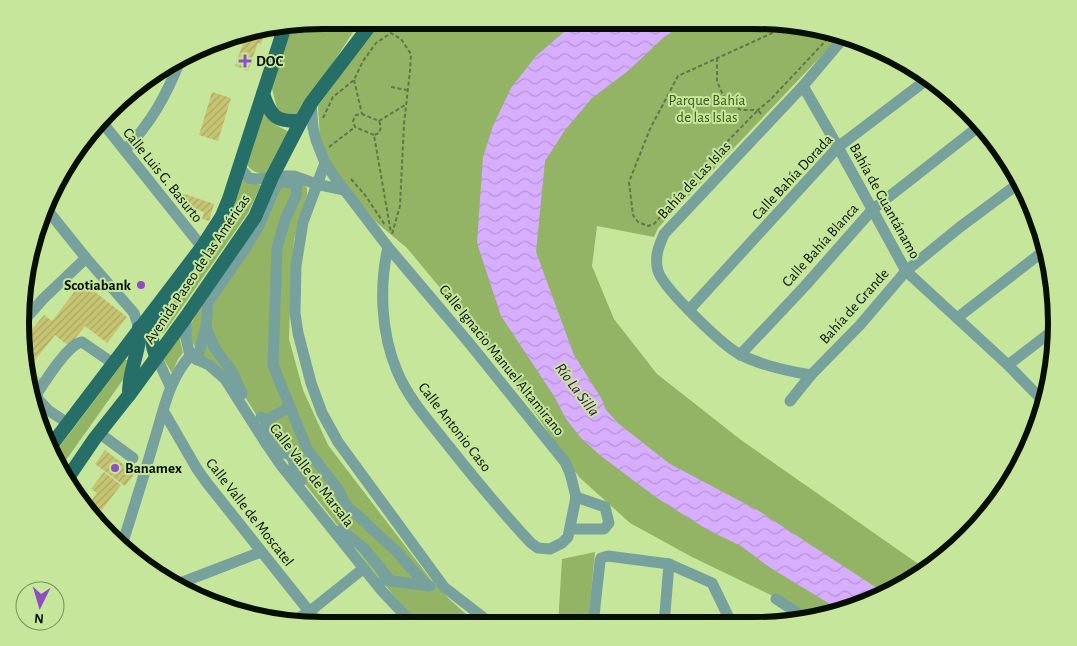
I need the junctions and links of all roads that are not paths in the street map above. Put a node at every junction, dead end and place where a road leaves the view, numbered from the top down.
1 (367, 29) edge
2 (283, 31) edge
3 (840, 42) edge
4 (174, 69) edge
5 (923, 83) edge
6 (802, 86) junction
7 (263, 94) junction
8 (311, 104) junction
9 (300, 121) junction
10 (105, 126) edge
11 (975, 129) edge
12 (838, 147) junction
13 (125, 150) junction
14 (325, 163) junction
15 (239, 167) junction
16 (272, 177) junction
17 (1015, 187) edge
18 (314, 188) junction
19 (297, 190) junction
20 (344, 190) junction
21 (872, 210) junction
22 (50, 213) edge
23 (202, 246) junction
24 (388, 247) junction
25 (1040, 254) edge
26 (86, 258) junction
27 (906, 271) junction
28 (180, 276) junction
29 (689, 310) junction
30 (29, 315) edge
31 (186, 317) junction
32 (957, 318) junction
33 (206, 327) junction
34 (140, 328) junction
35 (1048, 334) edge
36 (740, 354) junction
37 (156, 356) junction
38 (193, 358) junction
39 (114, 364) junction
40 (1008, 366) junction
41 (811, 374) junction
42 (143, 376) junction
43 (168, 382) junction
44 (38, 394) edge
45 (129, 395) junction
46 (1039, 396) edge
47 (790, 401) dead end
48 (40, 402) edge
49 (290, 407) junction
50 (164, 412) junction
51 (266, 420) junction
52 (68, 424) junction
53 (99, 433) junction
54 (54, 442) edge
55 (133, 458) dead end
56 (70, 474) edge
57 (576, 497) junction
58 (571, 529) junction
59 (124, 539) edge
60 (261, 552) junction
61 (669, 564) junction
62 (364, 568) junction
63 (373, 579) junction
64 (390, 580) junction
65 (183, 582) edge
66 (427, 586) junction
67 (444, 587) junction
68 (776, 598) dead end
69 (309, 612) junction
70 (799, 614) edge
71 (301, 617) edge
72 (313, 617) edge
73 (407, 617) edge
74 (483, 617) edge
75 (594, 617) edge
76 (665, 617) edge
77 (729, 617) edge

1 - 8 main road, Avenida Paseo de las Américas
2 - 7 main road, Avenida Paseo de las Américas
3 - 6 street, Bahía de Las Islas
4 - 13 street
5 - 12 street, Calle Bahía Dorada
6 - 12 street, Bahía de Guantánamo
6 - 29 street, Bahía de Las Islas
7 - 9 main road
7 - 15 main road, Avenida Paseo de las Américas
8 - 9 main road, Avenida Paseo de las Américas
8 - 14 street, Calle Ignacio Manuel Altamirano
9 - 16 main road, Avenida Paseo de las Américas
10 - 13 street, Calle Luis G. Basurto
11 - 21 street, Calle Bahía Blanca
12 - 21 street, Bahía de Guantánamo
12 - 29 street, Calle Bahía Dorada
13 - 23 street, Calle Luis G. Basurto
14 - 18 street
14 - 20 street, Calle Ignacio Manuel Altamirano
15 - 16 street
15 - 23 main road, Avenida Paseo de las Américas
16 - 18 street
16 - 31 main road, Avenida Paseo de las Américas
17 - 27 street, Bahía de Grande
18 - 19 street
18 - 20 street
18 - 67 street
19 - 33 street
19 - 49 street
20 - 24 street, Calle Ignacio Manuel Altamirano
21 - 27 street, Bahía de Guantánamo
21 - 36 street, Calle Bahía Blanca
22 - 26 street
23 - 28 main road, Avenida Paseo de las Américas
24 - 57 street, Calle Ignacio Manuel Altamirano
24 - 58 street, Calle Antonio Caso
25 - 32 street
26 - 30 street
26 - 34 street
27 - 32 street, Bahía de Guantánamo
27 - 41 street, Bahía de Grande
28 - 34 main road, Avenida Paseo de las Américas
28 - 37 main road
29 - 36 street
31 - 37 main road, Avenida Paseo de las Américas
31 - 38 street
32 - 40 street, Bahía de Guantánamo
33 - 38 street
33 - 51 street
34 - 39 main road, Avenida Paseo de las Américas
34 - 45 main road
35 - 40 street
36 - 41 street
37 - 42 main road, Avenida Paseo de las Américas
37 - 43 street
38 - 43 street
38 - 62 street, Calle Valle de Marsala
39 - 44 street
39 - 52 main road, Avenida Paseo de las Américas
40 - 46 street, Bahía de Guantánamo
41 - 47 street, Bahía de Grande
42 - 43 street
42 - 45 main road, Avenida Paseo de las Américas
43 - 50 street
45 - 53 main road, Avenida Paseo de las Américas
48 - 52 street
49 - 51 street
49 - 66 street
50 - 59 street
50 - 60 street, Calle Valle de Moscatel
51 - 64 street
52 - 54 main road, Avenida Paseo de las Américas
53 - 55 street
53 - 56 main road, Avenida Paseo de las Américas
57 - 58 street, Calle Ignacio Manuel Altamirano
57 - 58 street
60 - 65 street
60 - 69 street, Calle Valle de Moscatel
61 - 75 street
61 - 76 street
61 - 77 street
62 - 63 street, Calle Valle de Marsala
62 - 69 street
63 - 64 street
63 - 73 street, Calle Valle de Marsala
64 - 66 street
66 - 67 street
67 - 74 street
68 - 70 street
69 - 71 street
69 - 72 street, Calle Valle de Moscatel

